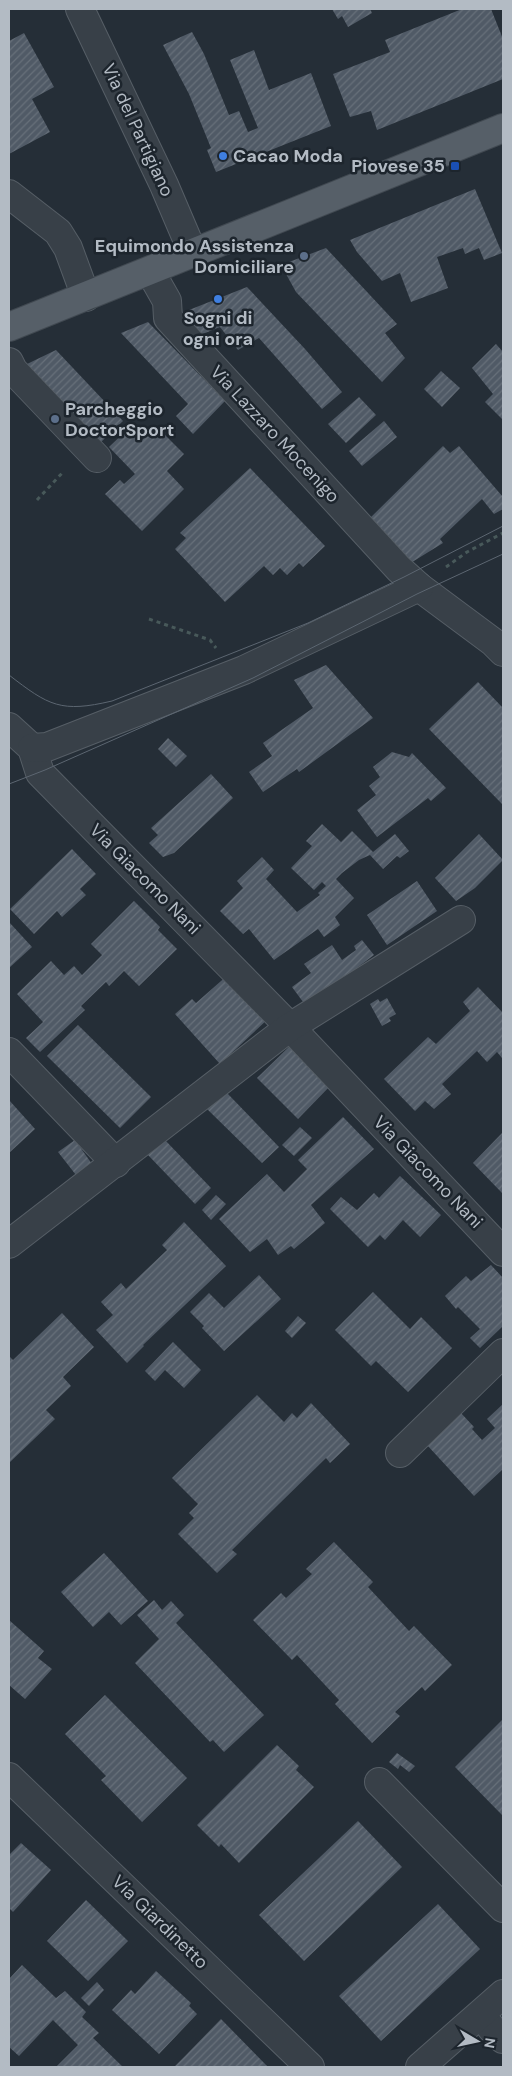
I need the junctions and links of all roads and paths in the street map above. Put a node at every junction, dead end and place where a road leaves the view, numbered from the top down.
1 (80, 9) edge
2 (503, 128) edge
3 (9, 194) edge
4 (193, 253) junction
5 (150, 270) junction
6 (86, 297) junction
7 (9, 327) edge
8 (9, 362) edge
9 (92, 453) joint
10 (37, 500) dead end
11 (503, 533) edge
12 (419, 587) junction
13 (149, 619) dead end
14 (503, 652) edge
15 (227, 676) junction
16 (9, 726) edge
17 (32, 748) junction
18 (460, 920) dead end
19 (290, 1027) junction
20 (9, 1052) edge
21 (116, 1163) junction
22 (9, 1244) edge
23 (503, 1252) edge
24 (503, 1354) edge
25 (400, 1453) dead end
26 (9, 1777) edge
27 (379, 1782) dead end
28 (503, 1908) edge
29 (503, 1994) edge
30 (481, 2015) junction
31 (503, 2039) edge
32 (310, 2067) edge
33 (420, 2067) edge

1 - 4 street, Via del Partigiano
2 - 4 main road
3 - 6 street
4 - 5 main road
5 - 6 main road
5 - 12 street, Via Lazzaro Mocenigo
6 - 7 main road
8 - 9 street
9 - 10 path
11 - 12 path
12 - 14 street, Via Lazzaro Mocenigo
12 - 15 street
13 - 15 path
15 - 17 street
16 - 17 street, Via Giacomo Nani
17 - 19 street, Via Giacomo Nani
18 - 19 street
19 - 21 street
19 - 23 street, Via Giacomo Nani
20 - 21 street
21 - 22 street
24 - 25 street
26 - 32 street, Via Giardinetto
27 - 28 street
29 - 30 street
30 - 31 street
30 - 33 street

